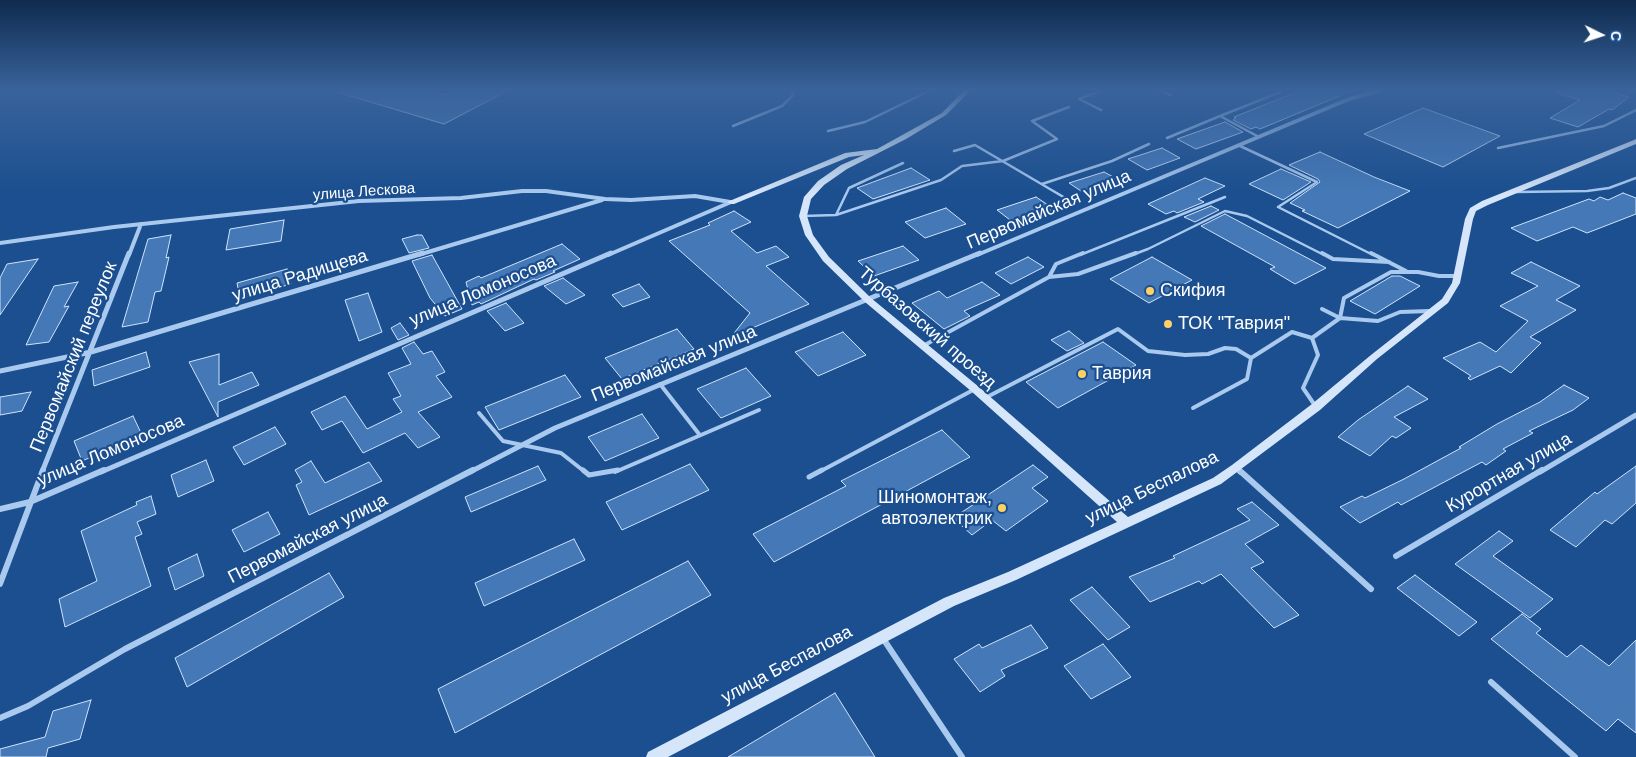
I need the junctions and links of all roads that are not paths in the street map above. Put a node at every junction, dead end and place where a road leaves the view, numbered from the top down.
1 (737, 124) edge
2 (855, 124) edge
3 (927, 124) edge
4 (1037, 124) edge
5 (1200, 124) edge
6 (1236, 124) edge
7 (1287, 124) edge
8 (1607, 124) edge
9 (733, 126) dead end
10 (828, 131) dead end
11 (1259, 136) junction
12 (1167, 138) dead end
13 (1636, 141) edge
14 (1149, 144) dead end
15 (1238, 145) junction
16 (1498, 148) dead end
17 (879, 150) junction
18 (954, 151) dead end
19 (1003, 161) junction
20 (903, 163) dead end
21 (1636, 178) edge
22 (1042, 184) junction
23 (1513, 192) junction
24 (1226, 198) dead end
25 (605, 199) junction
26 (731, 202) junction
27 (1072, 202) dead end
28 (836, 215) junction
29 (803, 216) junction
30 (141, 224) junction
31 (0, 243) edge
32 (1389, 262) junction
33 (1406, 271) junction
34 (1458, 276) junction
35 (1049, 277) junction
36 (868, 300) junction
37 (1322, 309) dead end
38 (1433, 311) junction
39 (1340, 318) junction
40 (1312, 338) junction
41 (923, 346) junction
42 (91, 352) junction
43 (1251, 358) junction
44 (0, 371) edge
45 (660, 384) junction
46 (975, 389) junction
47 (985, 398) junction
48 (1316, 407) junction
49 (1193, 408) dead end
50 (760, 410) dead end
51 (479, 413) dead end
52 (1636, 416) edge
53 (699, 434) junction
54 (521, 444) junction
55 (1236, 468) junction
56 (809, 477) dead end
57 (30, 502) junction
58 (0, 509) edge
59 (1125, 522) junction
60 (1396, 556) dead end
61 (0, 584) edge
62 (1371, 589) dead end
63 (882, 637) junction
64 (1491, 682) dead end
65 (0, 718) edge
66 (653, 757) edge
67 (962, 757) edge
68 (1574, 757) edge

1 - 9 lane
2 - 10 lane
3 - 17 main road, улица Ломоносова
4 - 19 lane
5 - 12 lane
6 - 11 lane
7 - 11 street, Первомайская улица
8 - 16 lane
11 - 15 street, Первомайская улица
13 - 23 main road, улица Беспалова
14 - 22 lane
15 - 32 lane
15 - 36 street, Первомайская улица
17 - 26 main road, улица Ломоносова
17 - 29 main road
18 - 19 lane
19 - 22 lane
19 - 28 lane
20 - 28 lane
21 - 23 lane
22 - 27 lane
23 - 34 main road, улица Беспалова
24 - 35 lane
25 - 26 street, улица Лескова
25 - 30 street, улица Лескова
25 - 42 street, улица Радищева
26 - 57 street, улица Ломоносова
28 - 29 lane
29 - 36 main road, Турбазовский проезд
30 - 31 street, улица Лескова
30 - 42 street, Первомайский переулок
32 - 33 lane
32 - 35 lane
33 - 34 lane
33 - 39 lane
34 - 38 main road, улица Беспалова
35 - 41 lane
36 - 41 main road, Турбазовский проезд
36 - 45 street, Первомайская улица
37 - 39 lane
38 - 39 lane
38 - 48 main road, улица Беспалова
39 - 40 lane
40 - 43 lane
40 - 48 lane
41 - 46 main road, Турбазовский проезд
42 - 44 street, улица Радищева
42 - 57 street, Первомайский переулок
43 - 47 lane
43 - 49 lane
45 - 53 lane
45 - 54 street, Первомайская улица
46 - 47 main road, Турбазовский проезд
46 - 56 lane
47 - 59 main road, Турбазовский проезд
48 - 55 main road, улица Беспалова
50 - 53 lane
51 - 54 lane
52 - 60 street, Курортная улица
53 - 54 lane
54 - 65 street, Первомайская улица
55 - 59 main road, улица Беспалова
55 - 62 street
57 - 58 street, улица Ломоносова
57 - 61 street, Первомайский переулок
59 - 63 main road, улица Беспалова
63 - 66 main road, улица Беспалова
63 - 67 street
64 - 68 street

